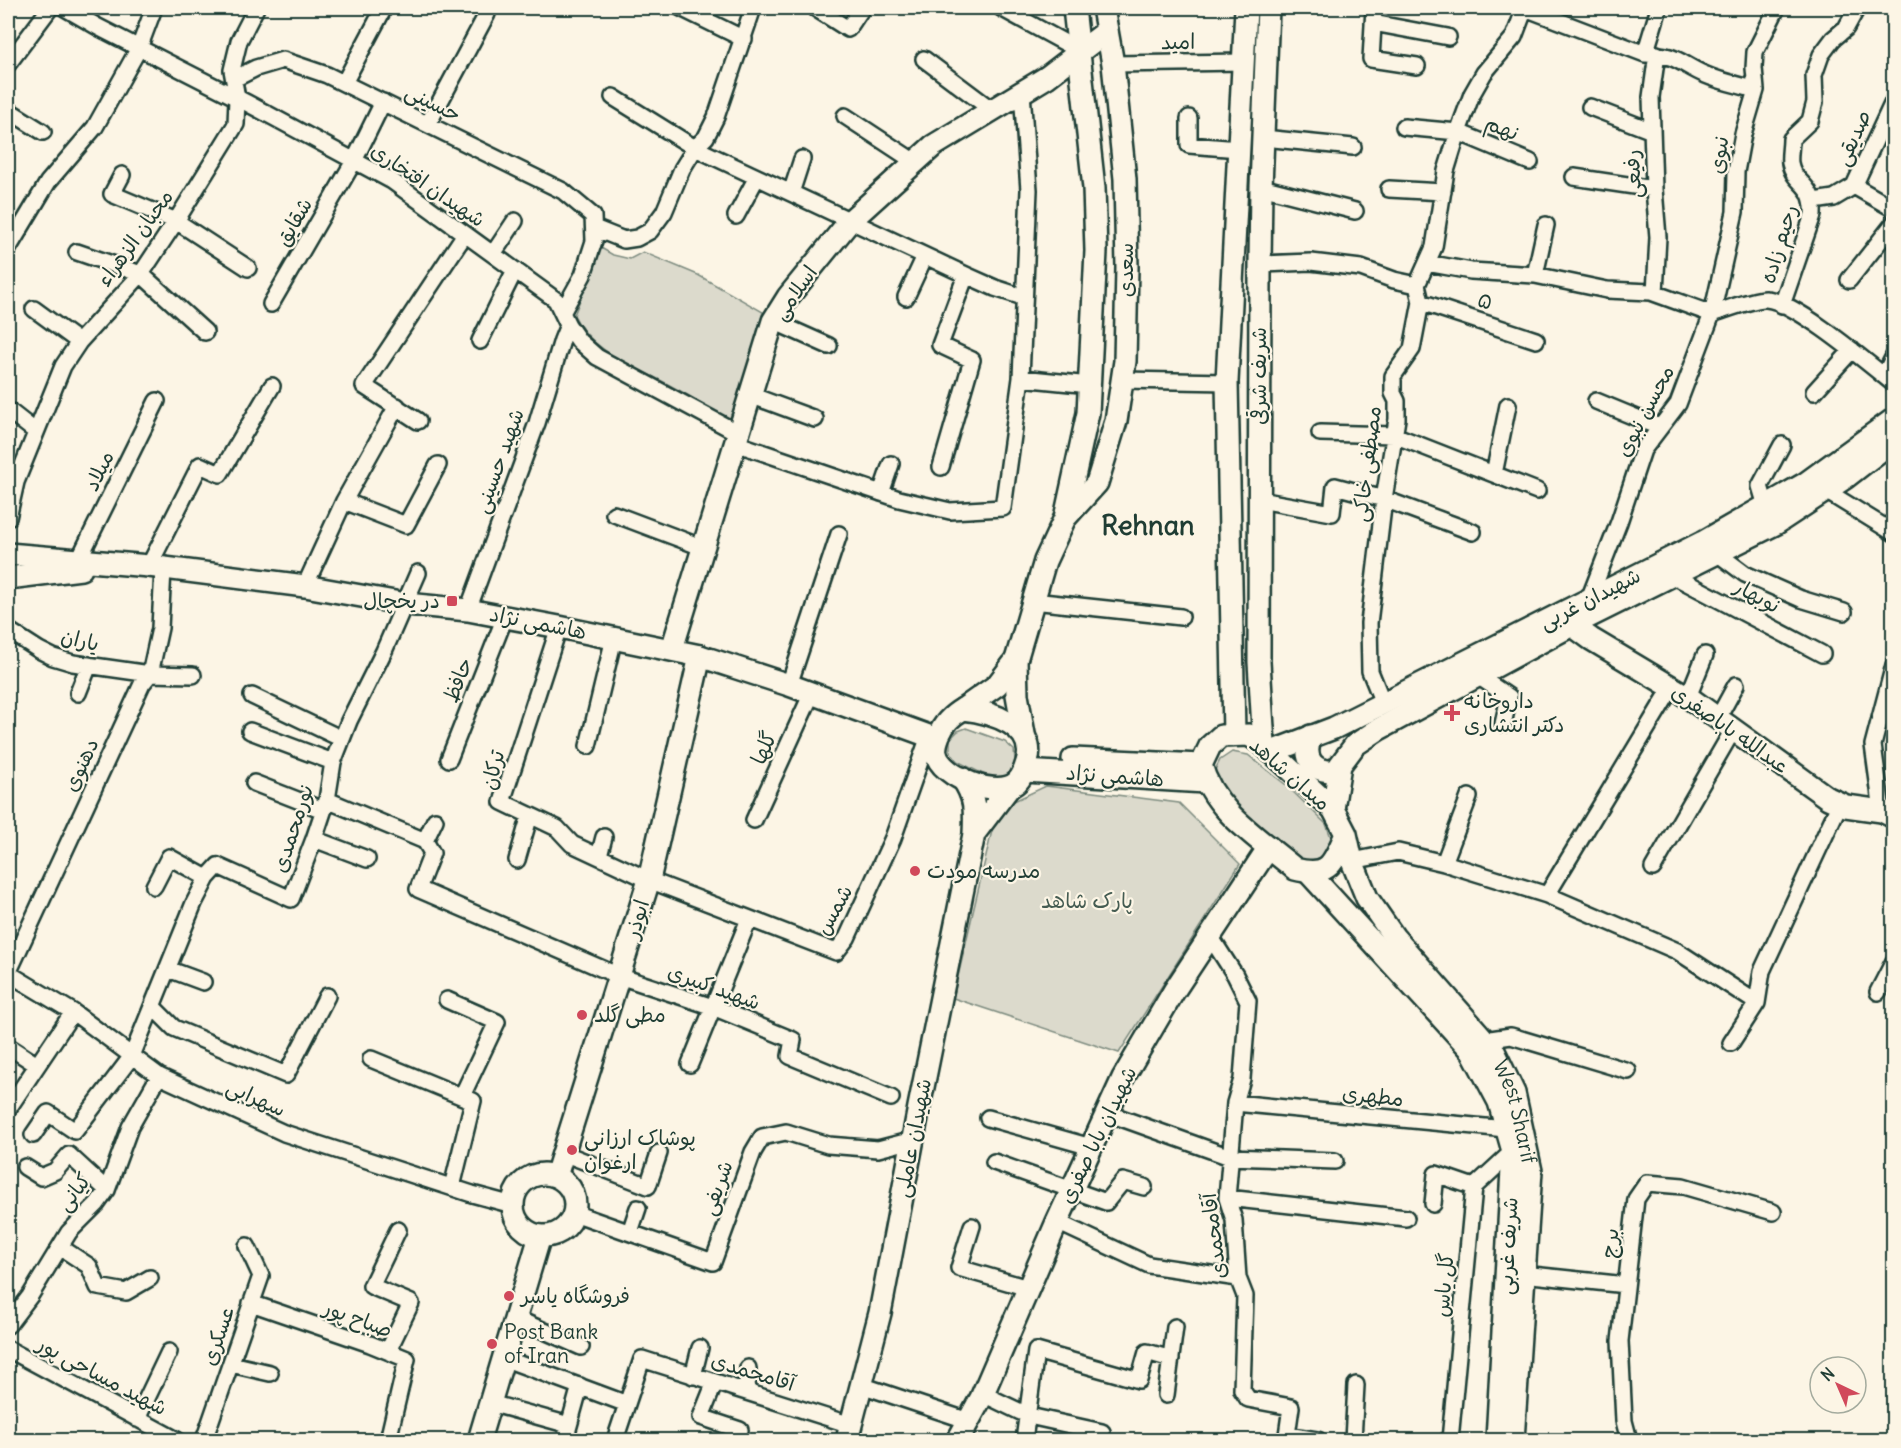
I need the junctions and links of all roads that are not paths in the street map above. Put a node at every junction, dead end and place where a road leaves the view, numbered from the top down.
1 (50, 8) edge
2 (65, 8) edge
3 (154, 8) edge
4 (256, 8) edge
5 (384, 8) edge
6 (681, 8) edge
7 (753, 8) edge
8 (815, 8) edge
9 (861, 8) edge
10 (1001, 8) edge
11 (1074, 8) edge
12 (1103, 8) edge
13 (1246, 8) edge
14 (1268, 8) edge
15 (1525, 8) edge
16 (1659, 8) edge
17 (1778, 8) edge
18 (1857, 8) edge
19 (487, 14) dead end
20 (1373, 15) edge
21 (1107, 31) junction
22 (1448, 37) dead end
23 (744, 39) junction
24 (139, 48) junction
25 (1080, 51) junction
26 (1651, 54) junction
27 (924, 59) dead end
28 (1244, 62) junction
29 (8, 64) edge
30 (1113, 64) junction
31 (1417, 66) dead end
32 (234, 80) junction
33 (344, 83) junction
34 (1756, 90) junction
35 (1022, 92) junction
36 (613, 97) dead end
37 (237, 98) junction
38 (383, 102) junction
39 (1892, 105) edge
40 (1590, 107) dead end
41 (8, 110) edge
42 (992, 110) junction
43 (845, 116) dead end
44 (1189, 118) dead end
45 (428, 124) junction
46 (1404, 127) dead end
47 (1652, 131) junction
48 (43, 132) dead end
49 (1458, 132) junction
50 (1263, 138) junction
51 (1353, 147) dead end
52 (695, 148) junction
53 (1239, 149) junction
54 (802, 159) dead end
55 (354, 160) junction
56 (915, 162) junction
57 (1530, 162) dead end
58 (122, 175) dead end
59 (757, 177) junction
60 (1574, 177) dead end
61 (1854, 186) junction
62 (1261, 187) junction
63 (1389, 189) dead end
64 (1654, 189) junction
65 (1443, 192) junction
66 (790, 194) junction
67 (1814, 201) junction
68 (1893, 209) edge
69 (1355, 211) dead end
70 (736, 216) dead end
71 (176, 221) junction
72 (515, 221) dead end
73 (849, 222) junction
74 (1893, 223) edge
75 (1546, 225) dead end
76 (594, 228) junction
77 (465, 234) junction
78 (8, 249) edge
79 (77, 252) dead end
80 (493, 254) junction
81 (925, 256) junction
82 (1427, 263) junction
83 (1260, 264) junction
84 (248, 268) dead end
85 (515, 270) junction
86 (141, 274) junction
87 (1535, 274) junction
88 (966, 275) junction
89 (1849, 280) dead end
90 (1417, 285) junction
91 (1654, 293) junction
92 (906, 297) dead end
93 (1023, 297) junction
94 (1421, 302) junction
95 (271, 304) dead end
96 (1782, 305) junction
97 (34, 309) dead end
98 (1712, 314) junction
99 (565, 318) junction
100 (773, 321) junction
101 (205, 332) dead end
102 (1536, 340) dead end
103 (480, 341) dead end
104 (79, 342) junction
105 (829, 346) dead end
106 (1852, 350) junction
107 (1893, 356) edge
108 (1021, 378) junction
109 (1123, 380) junction
110 (1889, 380) edge
111 (1227, 382) junction
112 (1090, 385) junction
113 (272, 386) dead end
114 (1815, 392) dead end
115 (750, 395) junction
116 (157, 400) dead end
117 (1596, 401) dead end
118 (1508, 405) dead end
119 (397, 406) junction
120 (8, 410) edge
121 (815, 418) dead end
122 (1893, 419) edge
123 (418, 421) dead end
124 (1659, 427) junction
125 (36, 432) junction
126 (1320, 433) dead end
127 (1394, 435) junction
128 (737, 438) junction
129 (1893, 440) edge
130 (1782, 445) dead end
131 (891, 464) dead end
132 (438, 465) dead end
133 (941, 467) dead end
134 (1494, 474) junction
135 (12, 479) edge
136 (1537, 490) dead end
137 (1826, 491) junction
138 (881, 493) junction
139 (8, 495) edge
140 (1384, 499) junction
141 (1259, 500) junction
142 (344, 501) junction
143 (1766, 506) junction
144 (614, 514) dead end
145 (8, 518) edge
146 (1065, 518) junction
147 (1473, 532) dead end
148 (1893, 533) edge
149 (839, 534) dead end
150 (704, 548) junction
151 (1717, 553) junction
152 (8, 554) edge
153 (79, 559) junction
154 (126, 564) junction
155 (156, 567) junction
156 (418, 573) dead end
157 (1672, 575) junction
158 (8, 578) edge
159 (305, 586) junction
160 (1589, 599) junction
161 (1033, 601) junction
162 (406, 604) junction
163 (468, 610) junction
164 (1844, 612) dead end
165 (506, 617) junction
166 (1181, 617) dead end
167 (1572, 625) junction
168 (559, 627) junction
169 (8, 630) edge
170 (614, 638) junction
171 (672, 650) junction
172 (1822, 654) dead end
173 (700, 656) junction
174 (1705, 656) dead end
175 (1016, 660) junction
176 (89, 665) junction
177 (1893, 665) edge
178 (150, 674) junction
179 (193, 675) dead end
180 (1478, 676) junction
181 (789, 685) junction
182 (1736, 685) dead end
183 (1680, 692) junction
184 (78, 693) dead end
185 (812, 693) junction
186 (252, 696) dead end
187 (1383, 703) junction
188 (963, 709) junction
189 (1503, 724) dead end
190 (1725, 724) junction
191 (250, 731) dead end
192 (1024, 734) junction
193 (1233, 734) junction
194 (1311, 736) junction
195 (933, 738) junction
196 (342, 739) junction
197 (588, 746) dead end
198 (1267, 748) junction
199 (449, 759) dead end
200 (333, 762) junction
201 (1027, 764) junction
202 (1338, 771) junction
203 (1203, 773) junction
204 (962, 778) junction
205 (254, 783) dead end
206 (1008, 789) junction
207 (1469, 797) dead end
208 (1840, 803) junction
209 (325, 805) junction
210 (1333, 809) junction
211 (1888, 814) edge
212 (530, 815) junction
213 (435, 820) dead end
214 (754, 820) dead end
215 (974, 834) junction
216 (1346, 834) junction
217 (604, 837) dead end
218 (314, 839) junction
219 (425, 841) junction
220 (1269, 847) junction
221 (598, 856) junction
222 (367, 860) dead end
223 (517, 860) dead end
224 (1352, 861) junction
225 (1444, 863) junction
226 (1653, 868) dead end
227 (1308, 872) junction
228 (207, 878) junction
229 (649, 880) junction
230 (154, 886) dead end
231 (1547, 894) junction
232 (1369, 900) junction
233 (1349, 916) junction
234 (749, 919) junction
235 (1210, 936) junction
236 (1893, 961) edge
237 (168, 969) junction
238 (8, 973) edge
239 (619, 976) junction
240 (1889, 979) edge
241 (203, 982) dead end
242 (1878, 992) dead end
243 (327, 996) dead end
244 (447, 999) dead end
245 (1757, 1003) junction
246 (153, 1007) junction
247 (713, 1007) junction
248 (73, 1012) junction
249 (1484, 1040) junction
250 (1731, 1043) dead end
251 (8, 1046) edge
252 (132, 1056) junction
253 (371, 1059) dead end
254 (690, 1064) dead end
255 (37, 1065) junction
256 (1628, 1071) dead end
257 (159, 1076) junction
258 (462, 1096) junction
259 (891, 1098) dead end
260 (1235, 1103) junction
261 (8, 1109) edge
262 (1107, 1113) junction
263 (988, 1118) dead end
264 (1506, 1129) junction
265 (33, 1136) dead end
266 (913, 1140) junction
267 (1091, 1147) junction
268 (1513, 1151) junction
269 (563, 1153) junction
270 (659, 1153) dead end
271 (1230, 1157) junction
272 (1335, 1161) dead end
273 (994, 1162) dead end
274 (25, 1167) dead end
275 (556, 1176) junction
276 (452, 1187) junction
277 (1144, 1187) dead end
278 (1474, 1187) junction
279 (1072, 1189) junction
280 (107, 1190) junction
281 (1227, 1198) junction
282 (1433, 1204) dead end
283 (513, 1205) junction
284 (638, 1208) dead end
285 (1773, 1212) dead end
286 (574, 1213) junction
287 (1406, 1218) dead end
288 (1057, 1222) junction
289 (972, 1226) dead end
290 (399, 1230) dead end
291 (630, 1232) junction
292 (540, 1236) junction
293 (247, 1246) dead end
294 (60, 1247) junction
295 (1532, 1275) dead end
296 (150, 1278) dead end
297 (1238, 1278) junction
298 (1626, 1285) junction
299 (1028, 1288) junction
300 (251, 1303) junction
301 (10, 1317) edge
302 (515, 1318) junction
303 (1175, 1328) dead end
304 (581, 1347) dead end
305 (700, 1348) dead end
306 (8, 1349) edge
307 (388, 1351) junction
308 (169, 1352) dead end
309 (503, 1358) junction
310 (1171, 1359) junction
311 (231, 1364) junction
312 (748, 1368) dead end
313 (270, 1373) dead end
314 (693, 1376) junction
315 (715, 1382) junction
316 (861, 1385) junction
317 (1356, 1385) dead end
318 (580, 1386) junction
319 (747, 1392) junction
320 (983, 1394) junction
321 (1166, 1395) dead end
322 (490, 1403) junction
323 (627, 1404) junction
324 (1029, 1416) junction
325 (137, 1419) junction
326 (969, 1421) junction
327 (569, 1425) junction
328 (1102, 1432) dead end
329 (849, 1433) edge
330 (1286, 1438) edge
331 (177, 1440) edge
332 (204, 1440) edge
333 (390, 1440) edge
334 (479, 1440) edge
335 (565, 1440) edge
336 (615, 1440) edge
337 (738, 1440) edge
338 (958, 1440) edge
339 (1024, 1440) edge
340 (1318, 1440) edge
341 (1353, 1440) edge
342 (1450, 1440) edge
343 (1497, 1440) edge
344 (1513, 1440) edge
345 (1629, 1440) edge

1 - 29 street
2 - 24 street, شهیدان افتخاری
3 - 24 street
4 - 32 street, محبان الزهراء
5 - 33 street
6 - 23 street
7 - 23 street
8 - 9 street
10 - 25 street
11 - 25 main road, سعدی
12 - 21 main road, سعدی
13 - 28 main road, شریف شرقی
14 - 50 main road, شریف شرقی
15 - 26 street
15 - 49 street
16 - 26 street, رفیعی
17 - 34 street, نبوی
18 - 67 street, رحیم زاده
19 - 45 street
20 - 22 street
20 - 31 street
21 - 25 main road, اسلامی
21 - 30 main road, سعدی
23 - 52 street
24 - 37 street, شهیدان افتخاری
24 - 78 street
25 - 35 main road, اسلامی
25 - 112 main road, سعدی
26 - 34 street
26 - 47 street, رفیعی
27 - 42 street
28 - 30 street, امید
28 - 53 main road, شریف شرقی
30 - 109 main road, سعدی
32 - 33 street, حسینی
32 - 37 street, محبان الزهراء
33 - 38 street, حسینی
34 - 98 street, نبوی
35 - 42 main road, اسلامی
35 - 93 street
36 - 52 street
37 - 55 street, شهیدان افتخاری
37 - 71 street, محبان الزهراء
38 - 45 street, حسینی
38 - 55 street, شقایق
39 - 61 street, صدیقی
40 - 47 street
41 - 48 street
42 - 56 main road, اسلامی
43 - 56 street
44 - 53 street
45 - 76 street, حسینی
46 - 49 street, نهم
47 - 64 street, رفیعی
49 - 57 street, نهم
49 - 65 street
50 - 51 street
50 - 62 main road, شریف شرقی
52 - 59 street
52 - 76 street
53 - 111 main road, شریف شرقی
54 - 66 street
55 - 77 street, شهیدان افتخاری
55 - 95 street, شقایق
56 - 73 main road, اسلامی
58 - 71 street
59 - 66 street
59 - 70 street
60 - 64 street
61 - 67 street, صدیقی
61 - 68 street
62 - 69 street
62 - 83 main road, شریف شرقی
63 - 65 street
64 - 91 street, رفیعی
65 - 82 street
66 - 73 street
67 - 96 street, رحیم زاده
71 - 84 street
71 - 86 street, محبان الزهراء
72 - 80 street
73 - 81 street
73 - 100 main road, اسلامی
74 - 89 street
75 - 87 street
76 - 99 street
77 - 80 street, شهیدان افتخاری
77 - 119 street
79 - 86 street
80 - 85 street, شهیدان افتخاری
81 - 88 street
81 - 92 street
82 - 87 street
82 - 90 street
83 - 90 street
83 - 141 main road, شریف شرقی
85 - 99 street, شهیدان افتخاری
85 - 103 street
86 - 101 street
86 - 104 street, محبان الزهراء
87 - 91 street
88 - 93 street
88 - 133 street
90 - 94 street, مصطفی خاکی
91 - 98 street
93 - 108 street
94 - 102 street, ۵
94 - 127 street, مصطفی خاکی
96 - 98 street
96 - 106 street
97 - 104 street
98 - 124 street, محسن نبوی
99 - 128 street, شهیدان افتخاری
99 - 163 street, شهید حسینی
100 - 105 street
100 - 115 main road, اسلامی
104 - 125 street, محبان الزهراء
106 - 110 street
106 - 114 street
107 - 110 street
108 - 112 street
108 - 138 street, شهیدان افتخاری
109 - 111 street
109 - 112 main road
109 - 146 main road, سعدی
111 - 193 main road, شریف شرقی
112 - 146 main road, سعدی
113 - 155 street
115 - 121 street
115 - 128 main road, اسلامی
116 - 153 street, میلاد
117 - 124 street
118 - 134 street
119 - 123 street
119 - 142 street
120 - 125 street
122 - 143 main road, شهیدان غربی
124 - 160 street, محسن نبوی
125 - 135 street, محبان الزهراء
126 - 127 street
127 - 134 street
127 - 140 street, مصطفی خاکی
128 - 138 street, شهیدان افتخاری
128 - 150 main road, اسلامی
129 - 137 main road, شهیدان غربی
130 - 143 street
131 - 138 street
132 - 142 street
134 - 136 street
135 - 139 street
135 - 145 street, محبان الزهراء
137 - 148 street
137 - 151 main road, شهیدان غربی
140 - 141 street
140 - 147 street
140 - 187 street, مصطفی خاکی
141 - 198 main road, شریف شرقی
142 - 159 street
143 - 160 main road, شهیدان غربی
144 - 150 street
146 - 161 main road, سعدی
149 - 181 street
150 - 171 main road, اسلامی
151 - 157 main road, شهیدان غربی
151 - 164 street
152 - 153 main road, هاشمی نژاد
153 - 154 main road, هاشمی نژاد
154 - 155 main road, هاشمی نژاد
154 - 158 main road, هاشمی نژاد
155 - 159 main road, هاشمی نژاد
155 - 178 street, دهنوی
156 - 162 street, نورمحمدی
157 - 167 main road, شهیدان غربی
157 - 172 street, نوبهار
159 - 162 main road, هاشمی نژاد
160 - 187 main road, شهیدان غربی
161 - 166 street
161 - 175 main road, سعدی
162 - 163 main road, هاشمی نژاد
162 - 196 street, نورمحمدی
163 - 165 main road, هاشمی نژاد
165 - 168 main road, هاشمی نژاد
165 - 199 street, حافظ
167 - 180 main road, شهیدان غربی
167 - 183 main road, عبدالله باباصفری
168 - 170 main road, هاشمی نژاد
168 - 212 street, ترکان
169 - 176 street, یاران
170 - 171 main road, هاشمی نژاد
170 - 197 street
171 - 173 main road, هاشمی نژاد
173 - 181 main road, هاشمی نژاد
173 - 229 main road, ابوذر
174 - 183 street
175 - 188 main road
175 - 192 main road
176 - 178 street, یاران
176 - 184 street
177 - 211 street
178 - 179 street, یاران
178 - 238 street, دهنوی
180 - 189 street
180 - 202 main road, شهیدان غربی
181 - 185 main road, هاشمی نژاد
182 - 190 street
183 - 190 main road, عبدالله باباصفری
183 - 231 street
185 - 195 main road, هاشمی نژاد
185 - 214 street, گلها
186 - 196 street
187 - 194 main road, شهیدان غربی
188 - 192 main road
188 - 195 main road
190 - 208 main road, عبدالله باباصفری
190 - 226 street
191 - 200 street
192 - 201 main road
193 - 198 main road, میدان شاهد
193 - 203 main road, میدان شاهد
194 - 198 main road, شهیدان غربی
194 - 202 main road
195 - 204 main road
195 - 234 street, شمس
196 - 200 street, نورمحمدی
198 - 210 main road, میدان شاهد
200 - 209 street, نورمحمدی
201 - 203 main road, هاشمی نژاد
201 - 206 main road
202 - 210 main road, شهیدان غربی
203 - 220 main road
204 - 206 main road
204 - 215 main road, شهیدان عاملی
205 - 209 street
206 - 215 main road, شهیدان عاملی
207 - 225 street
208 - 211 main road, عبدالله باباصفری
208 - 245 street
209 - 218 street, نورمحمدی
209 - 219 street
210 - 216 main road, میدان شاهد
212 - 221 street, ترکان
212 - 223 street
213 - 219 street
215 - 266 main road, شهیدان عاملی
216 - 224 main road, West Sharif
216 - 227 main road
217 - 221 street
218 - 222 street
218 - 228 street, نورمحمدی
219 - 239 street, شهید کبیری
220 - 227 main road
220 - 235 main road, شهیدان بابا صفری
221 - 229 street, ترکان
224 - 225 street
224 - 232 main road, West Sharif
225 - 231 street
227 - 233 main road, شریف غربی
228 - 230 street
228 - 237 street
229 - 234 street, شمس
229 - 239 main road, ابوذر
231 - 245 street
232 - 233 main road
232 - 249 main road, West Sharif
233 - 264 main road, شریف غربی
234 - 247 street
235 - 260 street, آقامحمدی
235 - 262 main road, شهیدان بابا صفری
236 - 240 street
237 - 241 street
237 - 246 street
238 - 248 street, سهرابی
239 - 247 street, شهید کبیری
239 - 269 main road, ابوذر
240 - 242 street
243 - 246 street
244 - 258 street
245 - 250 street
246 - 252 street
247 - 254 street
247 - 259 street, شهید کبیری
248 - 252 street, سهرابی
248 - 255 street
249 - 256 street
249 - 344 main road, West Sharif
251 - 255 street
252 - 257 street, سهرابی
252 - 265 street
253 - 258 street
255 - 261 street
257 - 276 street, سهرابی
257 - 280 street, کیانی
258 - 276 street
260 - 264 street, مطهری
260 - 271 street, آقامحمدی
262 - 267 main road, شهیدان بابا صفری
262 - 271 street
263 - 267 street
264 - 268 main road, شریف غربی
266 - 291 street, شریفی
266 - 316 main road, شهیدان عاملی
267 - 279 main road, شهیدان بابا صفری
268 - 278 street
268 - 343 main road, شریف غربی
269 - 270 street
269 - 275 main road, ابوذر
271 - 272 street
271 - 281 street, آقامحمدی
273 - 279 street
274 - 280 street
275 - 283 main road
275 - 286 main road
276 - 283 street, سهرابی
277 - 279 street
278 - 282 street
278 - 342 street, گل یاس
279 - 288 main road, شهیدان بابا صفری
280 - 294 street, کیانی
281 - 287 street
281 - 297 street, آقامحمدی
283 - 292 main road
284 - 291 street
285 - 298 street, برج
286 - 291 street, شریفی
286 - 292 main road
288 - 297 street
288 - 299 main road, شهیدان بابا صفری
289 - 299 street
290 - 307 street
292 - 302 main road
293 - 300 street, عسکری
294 - 296 street
294 - 301 street, کیانی
295 - 298 street
297 - 330 street, آقامحمدی
298 - 345 street, برج
299 - 320 main road, شهیدان بابا صفری
300 - 307 street, صباح پور
300 - 311 street, عسکری
302 - 304 street
302 - 309 main road
303 - 310 street
305 - 314 street
306 - 325 street, شهید مساحی پور
307 - 333 street, صباح پور
308 - 325 street
309 - 318 street
309 - 322 main road
310 - 321 street
310 - 324 street
311 - 313 street
311 - 332 street, عسکری
312 - 319 street
314 - 315 street, آقامحمدی
314 - 323 street, آقامحمدی
315 - 319 street, آقامحمدی
315 - 337 street
316 - 326 street
316 - 329 main road, شهیدان عاملی
317 - 341 street
318 - 323 street
318 - 327 street
319 - 329 street, آقامحمدی
320 - 324 street
320 - 326 main road, شهیدان بابا صفری
322 - 327 street
322 - 334 main road
323 - 336 street
324 - 328 street
324 - 339 street
325 - 331 street, شهید مساحی پور
326 - 338 main road, شهیدان بابا صفری
327 - 335 street
330 - 340 street, آقامحمدی

